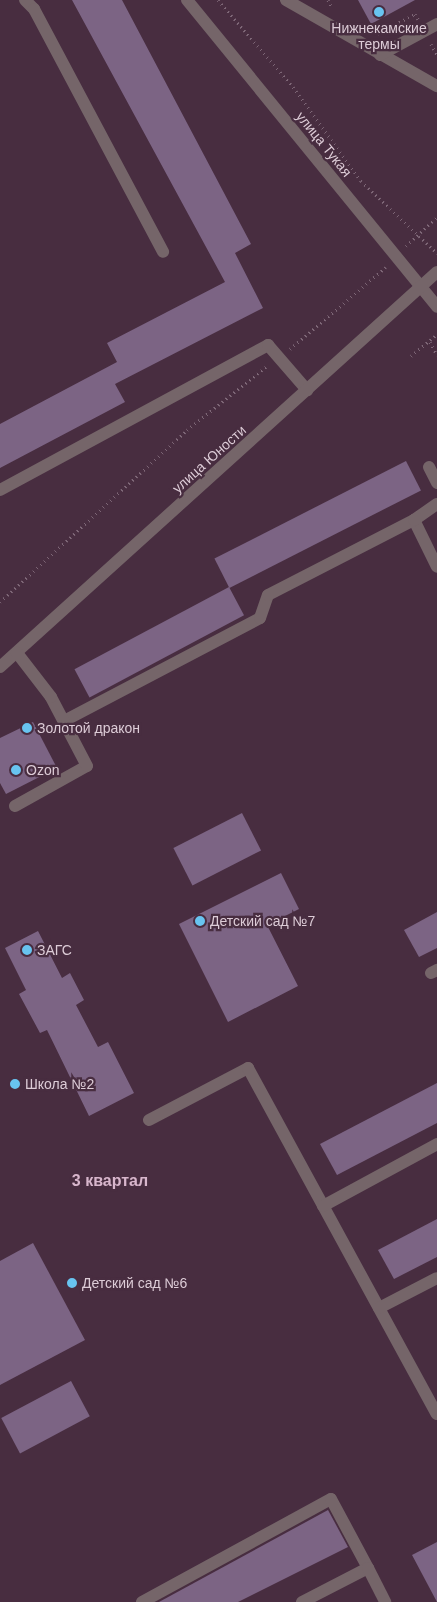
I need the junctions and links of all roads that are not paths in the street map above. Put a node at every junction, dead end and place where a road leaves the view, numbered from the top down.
1 (25, 0) edge
2 (187, 0) edge
3 (286, 0) edge
4 (437, 24) edge
5 (380, 55) junction
6 (437, 86) edge
7 (163, 252) dead end
8 (437, 272) edge
9 (422, 285) junction
10 (437, 307) edge
11 (307, 390) junction
12 (429, 467) dead end
13 (437, 483) edge
14 (0, 490) edge
15 (437, 504) edge
16 (414, 520) junction
17 (437, 567) edge
18 (17, 653) junction
19 (0, 667) edge
20 (64, 722) junction
21 (15, 806) dead end
22 (149, 1120) dead end
23 (437, 1144) edge
24 (323, 1206) junction
25 (437, 1278) edge
26 (379, 1308) junction
27 (437, 1413) edge
28 (368, 1568) junction
29 (142, 1602) edge
30 (302, 1602) edge
31 (385, 1602) edge

1 - 7 street
2 - 9 street, улица Тукая
3 - 5 street
4 - 5 street
5 - 6 street
8 - 9 street, улица Юности
9 - 10 street, улица Тукая
9 - 11 street, улица Юности
11 - 14 street
11 - 18 street, улица Юности
12 - 13 street
15 - 16 street
16 - 17 street
16 - 20 street
18 - 19 street, улица Юности
18 - 20 street
20 - 21 street
22 - 24 street
23 - 24 street
24 - 26 street
25 - 26 street
26 - 27 street
28 - 29 street
28 - 30 street
28 - 31 street

